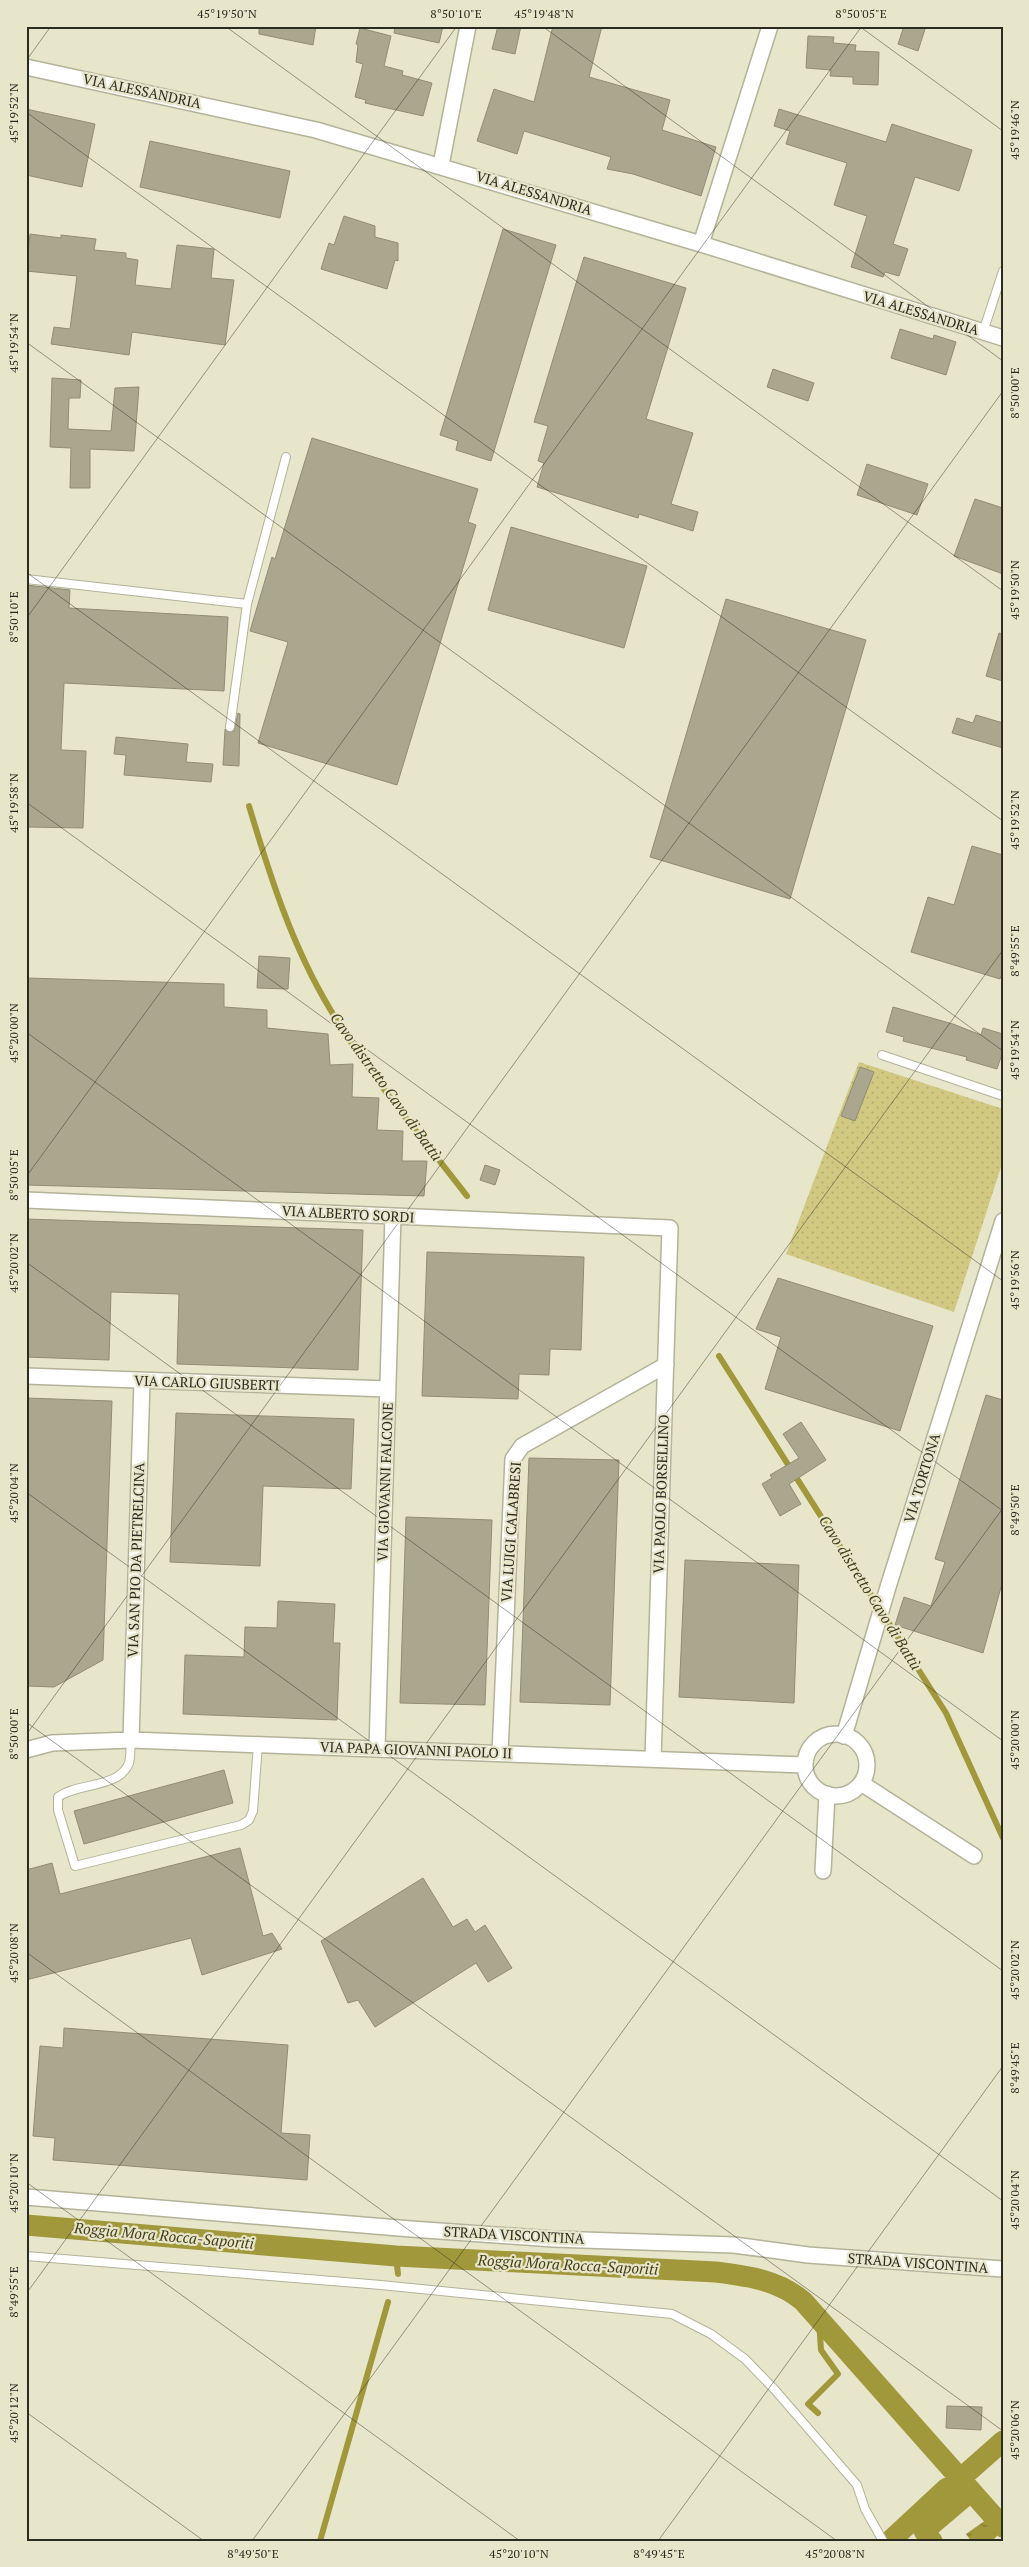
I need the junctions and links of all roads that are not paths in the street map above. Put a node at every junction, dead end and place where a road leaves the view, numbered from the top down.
1 (468, 26) edge
2 (770, 26) edge
3 (26, 55) edge
4 (26, 67) edge
5 (58, 73) junction
6 (442, 165) junction
7 (701, 244) junction
8 (1003, 271) edge
9 (983, 332) junction
10 (1003, 338) edge
11 (286, 457) dead end
12 (26, 579) edge
13 (247, 604) junction
14 (230, 727) dead end
15 (882, 1055) dead end
16 (1003, 1096) edge
17 (26, 1200) edge
18 (394, 1216) junction
19 (1003, 1221) edge
20 (670, 1228) joint
21 (666, 1365) junction
22 (26, 1376) edge
23 (142, 1381) junction
24 (388, 1389) junction
25 (844, 1736) junction
26 (131, 1740) junction
27 (258, 1744) junction
28 (377, 1749) junction
29 (27, 1750) edge
30 (500, 1753) junction
31 (653, 1759) junction
32 (805, 1765) junction
33 (861, 1783) junction
34 (827, 1794) junction
35 (974, 1856) dead end
36 (823, 1870) dead end
37 (26, 2197) edge
38 (26, 2256) edge
39 (1003, 2269) edge
40 (882, 2540) edge

1 - 6 street
2 - 7 street
3 - 5 street, VIA ALESSANDRIA
4 - 5 street, VIA ALESSANDRIA
5 - 6 street, VIA ALESSANDRIA
6 - 7 street, VIA ALESSANDRIA
7 - 9 street, VIA ALESSANDRIA
8 - 9 lane
9 - 10 street, VIA ALESSANDRIA
11 - 13 lane
12 - 13 lane
13 - 14 lane
15 - 16 lane
17 - 18 street, VIA ALBERTO SORDI
18 - 20 street, VIA ALBERTO SORDI
18 - 24 street, VIA GIOVANNI FALCONE
19 - 25 street, VIA TORTONA
20 - 21 street, VIA PAOLO BORSELLINO
21 - 30 street, VIA LUIGI CALABRESI
21 - 31 street, VIA PAOLO BORSELLINO
22 - 23 street, VIA CARLO GIUSBERTI
23 - 24 street, VIA CARLO GIUSBERTI
23 - 26 street, VIA SAN PIO DA PIETRELCINA
24 - 28 street, VIA GIOVANNI FALCONE
25 - 32 street
25 - 33 street
26 - 27 street, VIA PAPA GIOVANNI PAOLO II
26 - 27 lane
26 - 29 street, VIA PAPA GIOVANNI PAOLO II
27 - 28 street, VIA PAPA GIOVANNI PAOLO II
28 - 30 street, VIA PAPA GIOVANNI PAOLO II
30 - 31 street, VIA PAPA GIOVANNI PAOLO II
31 - 32 street, VIA PAPA GIOVANNI PAOLO II
32 - 34 street
33 - 34 street
33 - 35 street
34 - 36 street
37 - 39 street, STRADA VISCONTINA
38 - 40 lane

